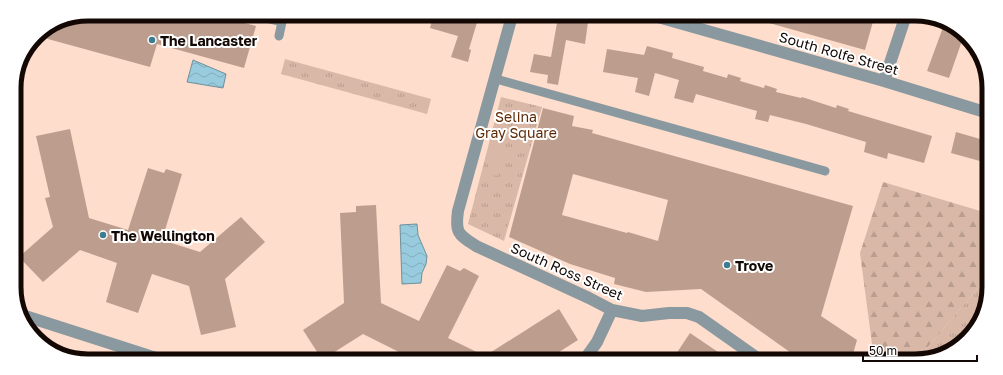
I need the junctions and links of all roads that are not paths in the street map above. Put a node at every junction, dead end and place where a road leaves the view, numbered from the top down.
1 (278, 21) edge
2 (511, 21) edge
3 (688, 21) edge
4 (904, 21) edge
5 (279, 36) dead end
6 (496, 79) junction
7 (884, 81) junction
8 (982, 111) edge
9 (825, 171) dead end
10 (612, 310) junction
11 (28, 317) edge
12 (144, 354) edge
13 (589, 354) edge
14 (751, 354) edge

1 - 5 lane
2 - 6 street
3 - 7 street, South Rolfe Street
4 - 7 street
6 - 9 lane
6 - 10 street, South Ross Street
7 - 8 street, South Rolfe Street
10 - 13 street
10 - 14 street, South Ross Street
11 - 12 street

